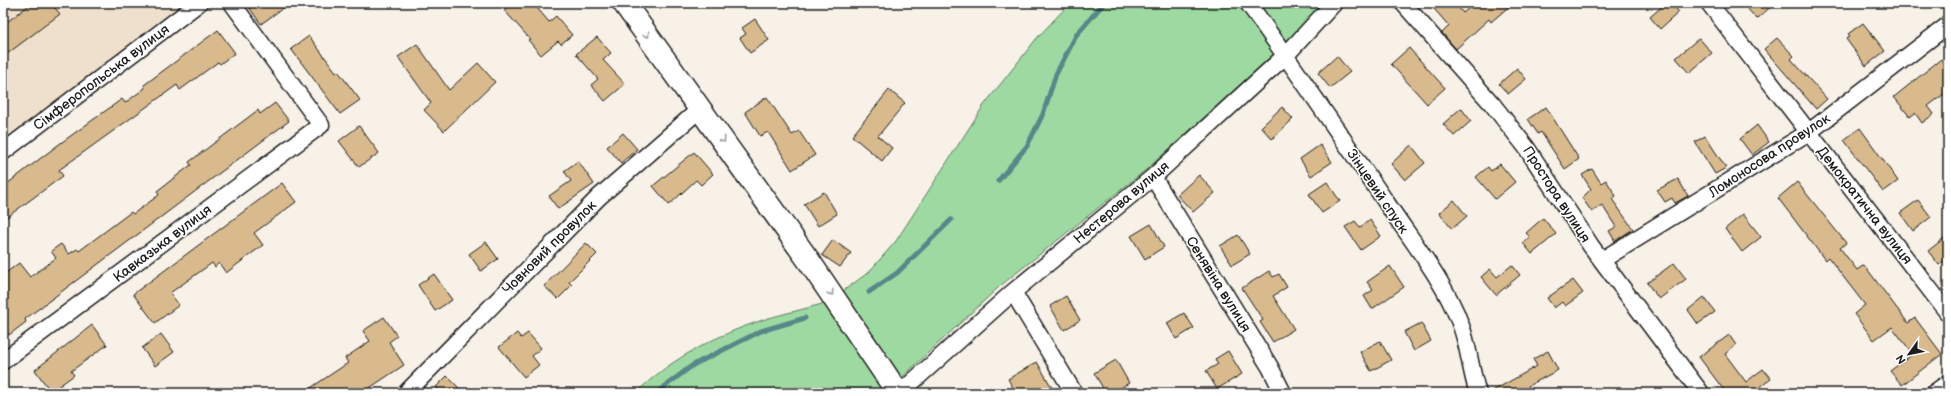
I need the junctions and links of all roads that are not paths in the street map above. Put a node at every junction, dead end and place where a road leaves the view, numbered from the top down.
1 (199, 3) edge
2 (232, 3) edge
3 (624, 3) edge
4 (1248, 3) edge
5 (1334, 3) edge
6 (1403, 3) edge
7 (1709, 3) edge
8 (1948, 25) edge
9 (1286, 55) junction
10 (700, 109) junction
11 (1809, 132) junction
12 (3, 152) edge
13 (1153, 177) junction
14 (1602, 260) junction
15 (1013, 292) junction
16 (1948, 313) edge
17 (3, 361) edge
18 (1948, 383) edge
19 (406, 393) edge
20 (899, 393) edge
21 (1074, 393) edge
22 (1283, 393) edge
23 (1478, 393) edge
24 (1701, 393) edge
25 (1934, 393) edge

1 - 12 street, Сімферопольська вулиця
2 - 17 street, Кавказька вулиця
3 -> 10 street
4 - 9 street, Зінцевий спуск
5 - 9 street, Нестерова вулиця
6 - 14 street, Простора вулиця
7 - 11 street, Демократична вулиця
8 - 11 street, Ломоносова провулок
9 - 13 street, Нестерова вулиця
9 - 23 street, Зінцевий спуск
10 - 19 street, Човновий провулок
10 -> 20 street
11 - 14 street, Ломоносова провулок
11 - 16 street, Демократична вулиця
13 - 15 street, Нестерова вулиця
13 - 22 street, Сенявіна вулиця
14 - 24 street, Простора вулиця
15 - 20 street, Нестерова вулиця
15 - 21 street
18 - 25 street

